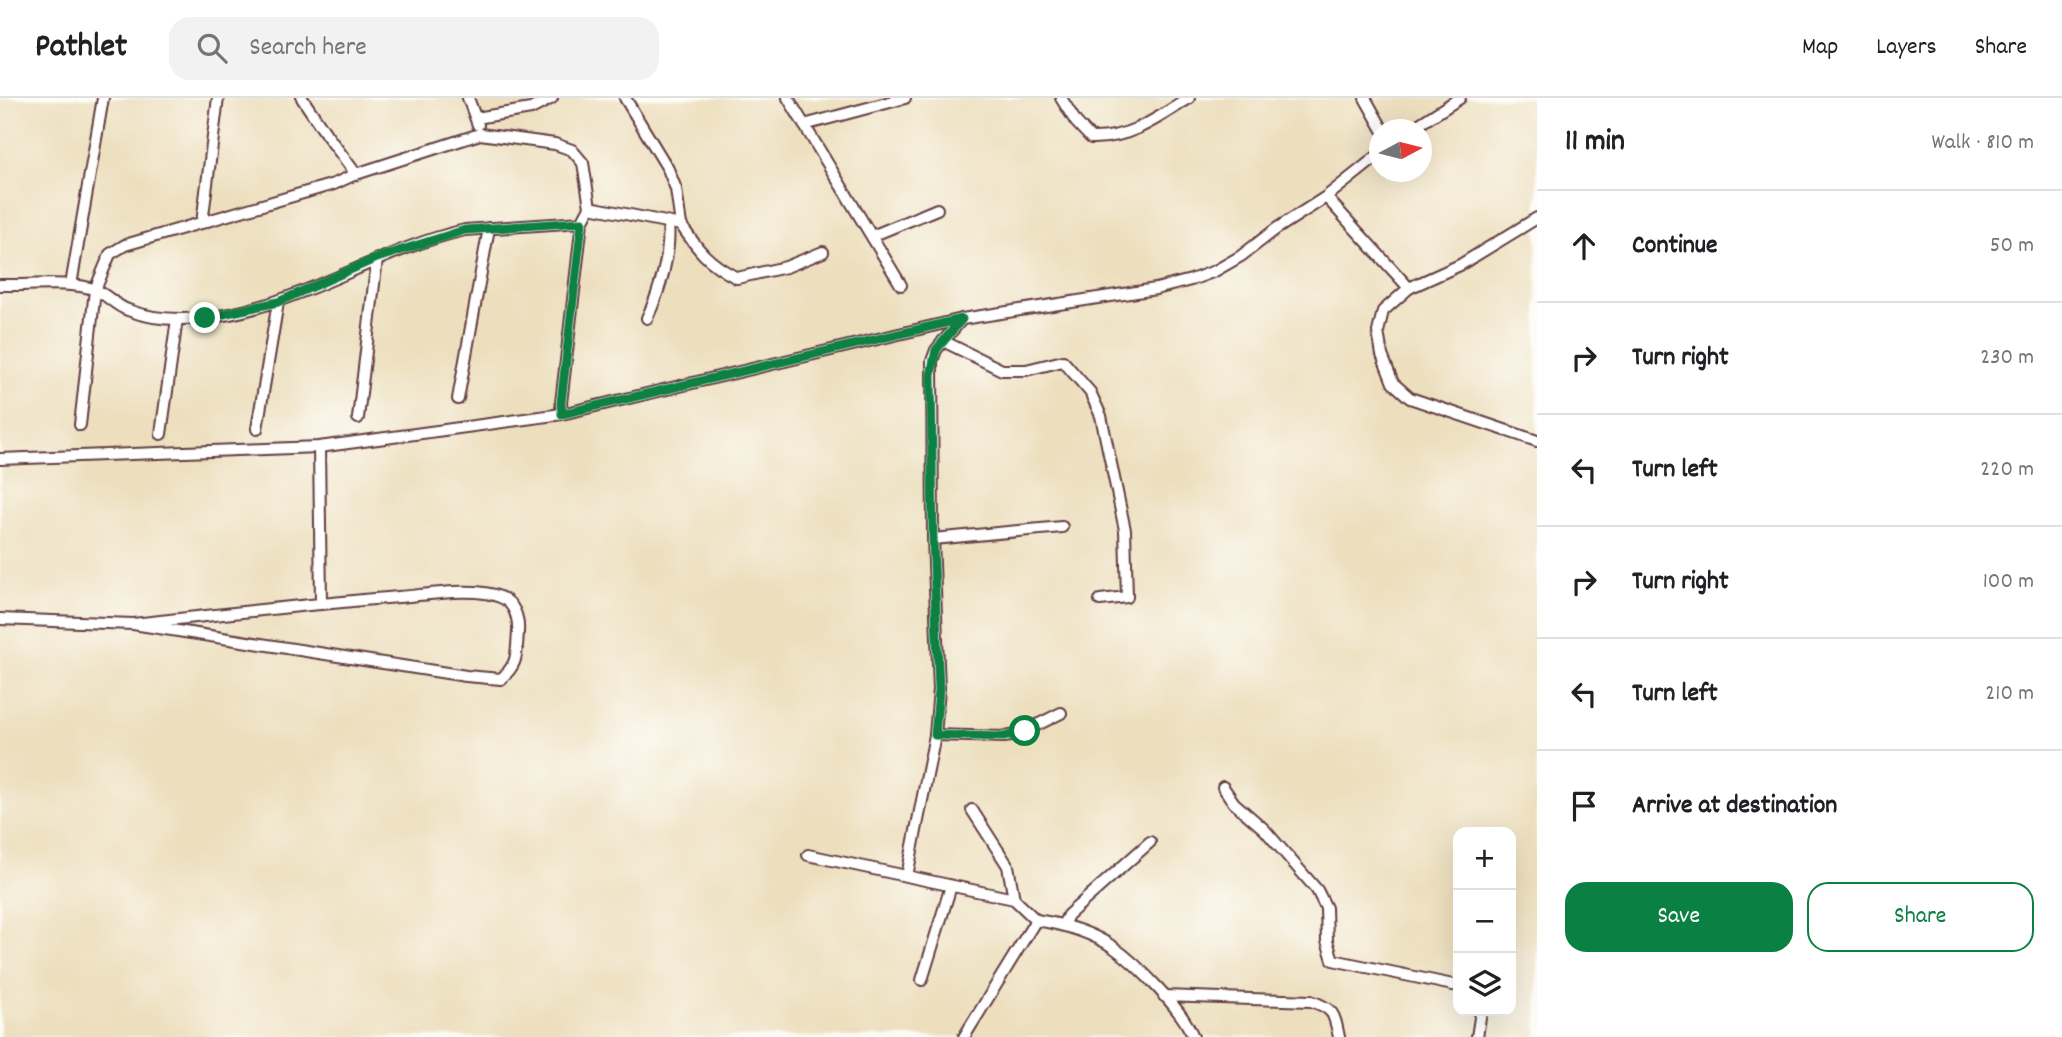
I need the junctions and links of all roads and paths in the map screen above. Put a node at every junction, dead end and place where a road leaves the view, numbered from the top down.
1 (103, 98) edge
2 (218, 98) edge
3 (302, 98) edge
4 (468, 98) edge
5 (552, 98) edge
6 (625, 98) edge
7 (788, 98) edge
8 (905, 98) edge
9 (1061, 98) edge
10 (1189, 98) edge
11 (1365, 98) edge
12 (1460, 98) edge
13 (476, 118) junction
14 (1377, 119) edge
15 (1427, 119) edge
16 (804, 125) junction
17 (481, 134) junction
18 (1369, 163) edge
19 (356, 174) junction
20 (1326, 197) junction
21 (590, 207) junction
22 (937, 209) dead end
23 (1537, 218) edge
24 (582, 222) junction
25 (202, 223) junction
26 (668, 223) junction
27 (681, 225) junction
28 (489, 228) junction
29 (872, 236) junction
30 (823, 252) dead end
31 (377, 258) junction
32 (0, 285) edge
33 (71, 285) junction
34 (901, 285) dead end
35 (1409, 288) junction
36 (95, 290) junction
37 (278, 302) junction
38 (647, 318) dead end
39 (177, 319) junction
40 (962, 319) junction
41 (943, 341) junction
42 (458, 400) dead end
43 (562, 414) junction
44 (358, 418) dead end
45 (80, 425) dead end
46 (257, 429) dead end
47 (161, 434) dead end
48 (1537, 442) edge
49 (319, 447) junction
50 (0, 459) edge
51 (1062, 527) dead end
52 (933, 539) junction
53 (1100, 600) dead end
54 (321, 603) junction
55 (0, 619) edge
56 (133, 624) junction
57 (1061, 713) dead end
58 (935, 735) junction
59 (1223, 788) dead end
60 (972, 810) dead end
61 (1150, 842) dead end
62 (808, 855) dead end
63 (907, 876) junction
64 (951, 886) junction
65 (1014, 899) junction
66 (1036, 920) junction
67 (1063, 925) junction
68 (922, 980) dead end
69 (1453, 985) edge
70 (1164, 996) junction
71 (1480, 1016) edge
72 (964, 1037) edge
73 (1193, 1037) edge
74 (1339, 1037) edge
75 (1477, 1037) edge

1 - 33 street
2 - 25 street
3 - 19 street
4 - 13 street
5 - 13 street
6 - 27 street
7 - 16 street
8 - 16 street
9 - 10 street
11 - 14 street
12 - 15 street
13 - 17 street
16 - 29 street
17 - 19 street
17 - 21 street
18 - 20 street
19 - 25 street
20 - 35 street
20 - 40 street
21 - 24 street
21 - 26 street
22 - 29 street
23 - 35 street
24 - 28 street
24 - 43 street
25 - 36 street
26 - 27 street
26 - 38 street
27 - 30 street
28 - 31 street
28 - 42 street
29 - 34 street
31 - 37 street
31 - 44 street
32 - 33 street
33 - 36 street
35 - 48 street
36 - 39 street
36 - 45 street
37 - 39 street
37 - 46 street
39 - 47 street
40 - 41 street
40 - 43 street
41 - 52 street
41 - 53 street
43 - 49 street
49 - 50 street
49 - 54 street
51 - 52 street
52 - 58 street
54 - 56 street
54 - 56 street
55 - 56 street
57 - 58 street
58 - 63 street
59 - 69 street
60 - 65 street
61 - 67 street
62 - 63 street
63 - 64 street
64 - 65 street
64 - 68 street
65 - 66 street
66 - 67 street
66 - 72 street
67 - 70 street
70 - 73 street
70 - 74 street
71 - 75 street

